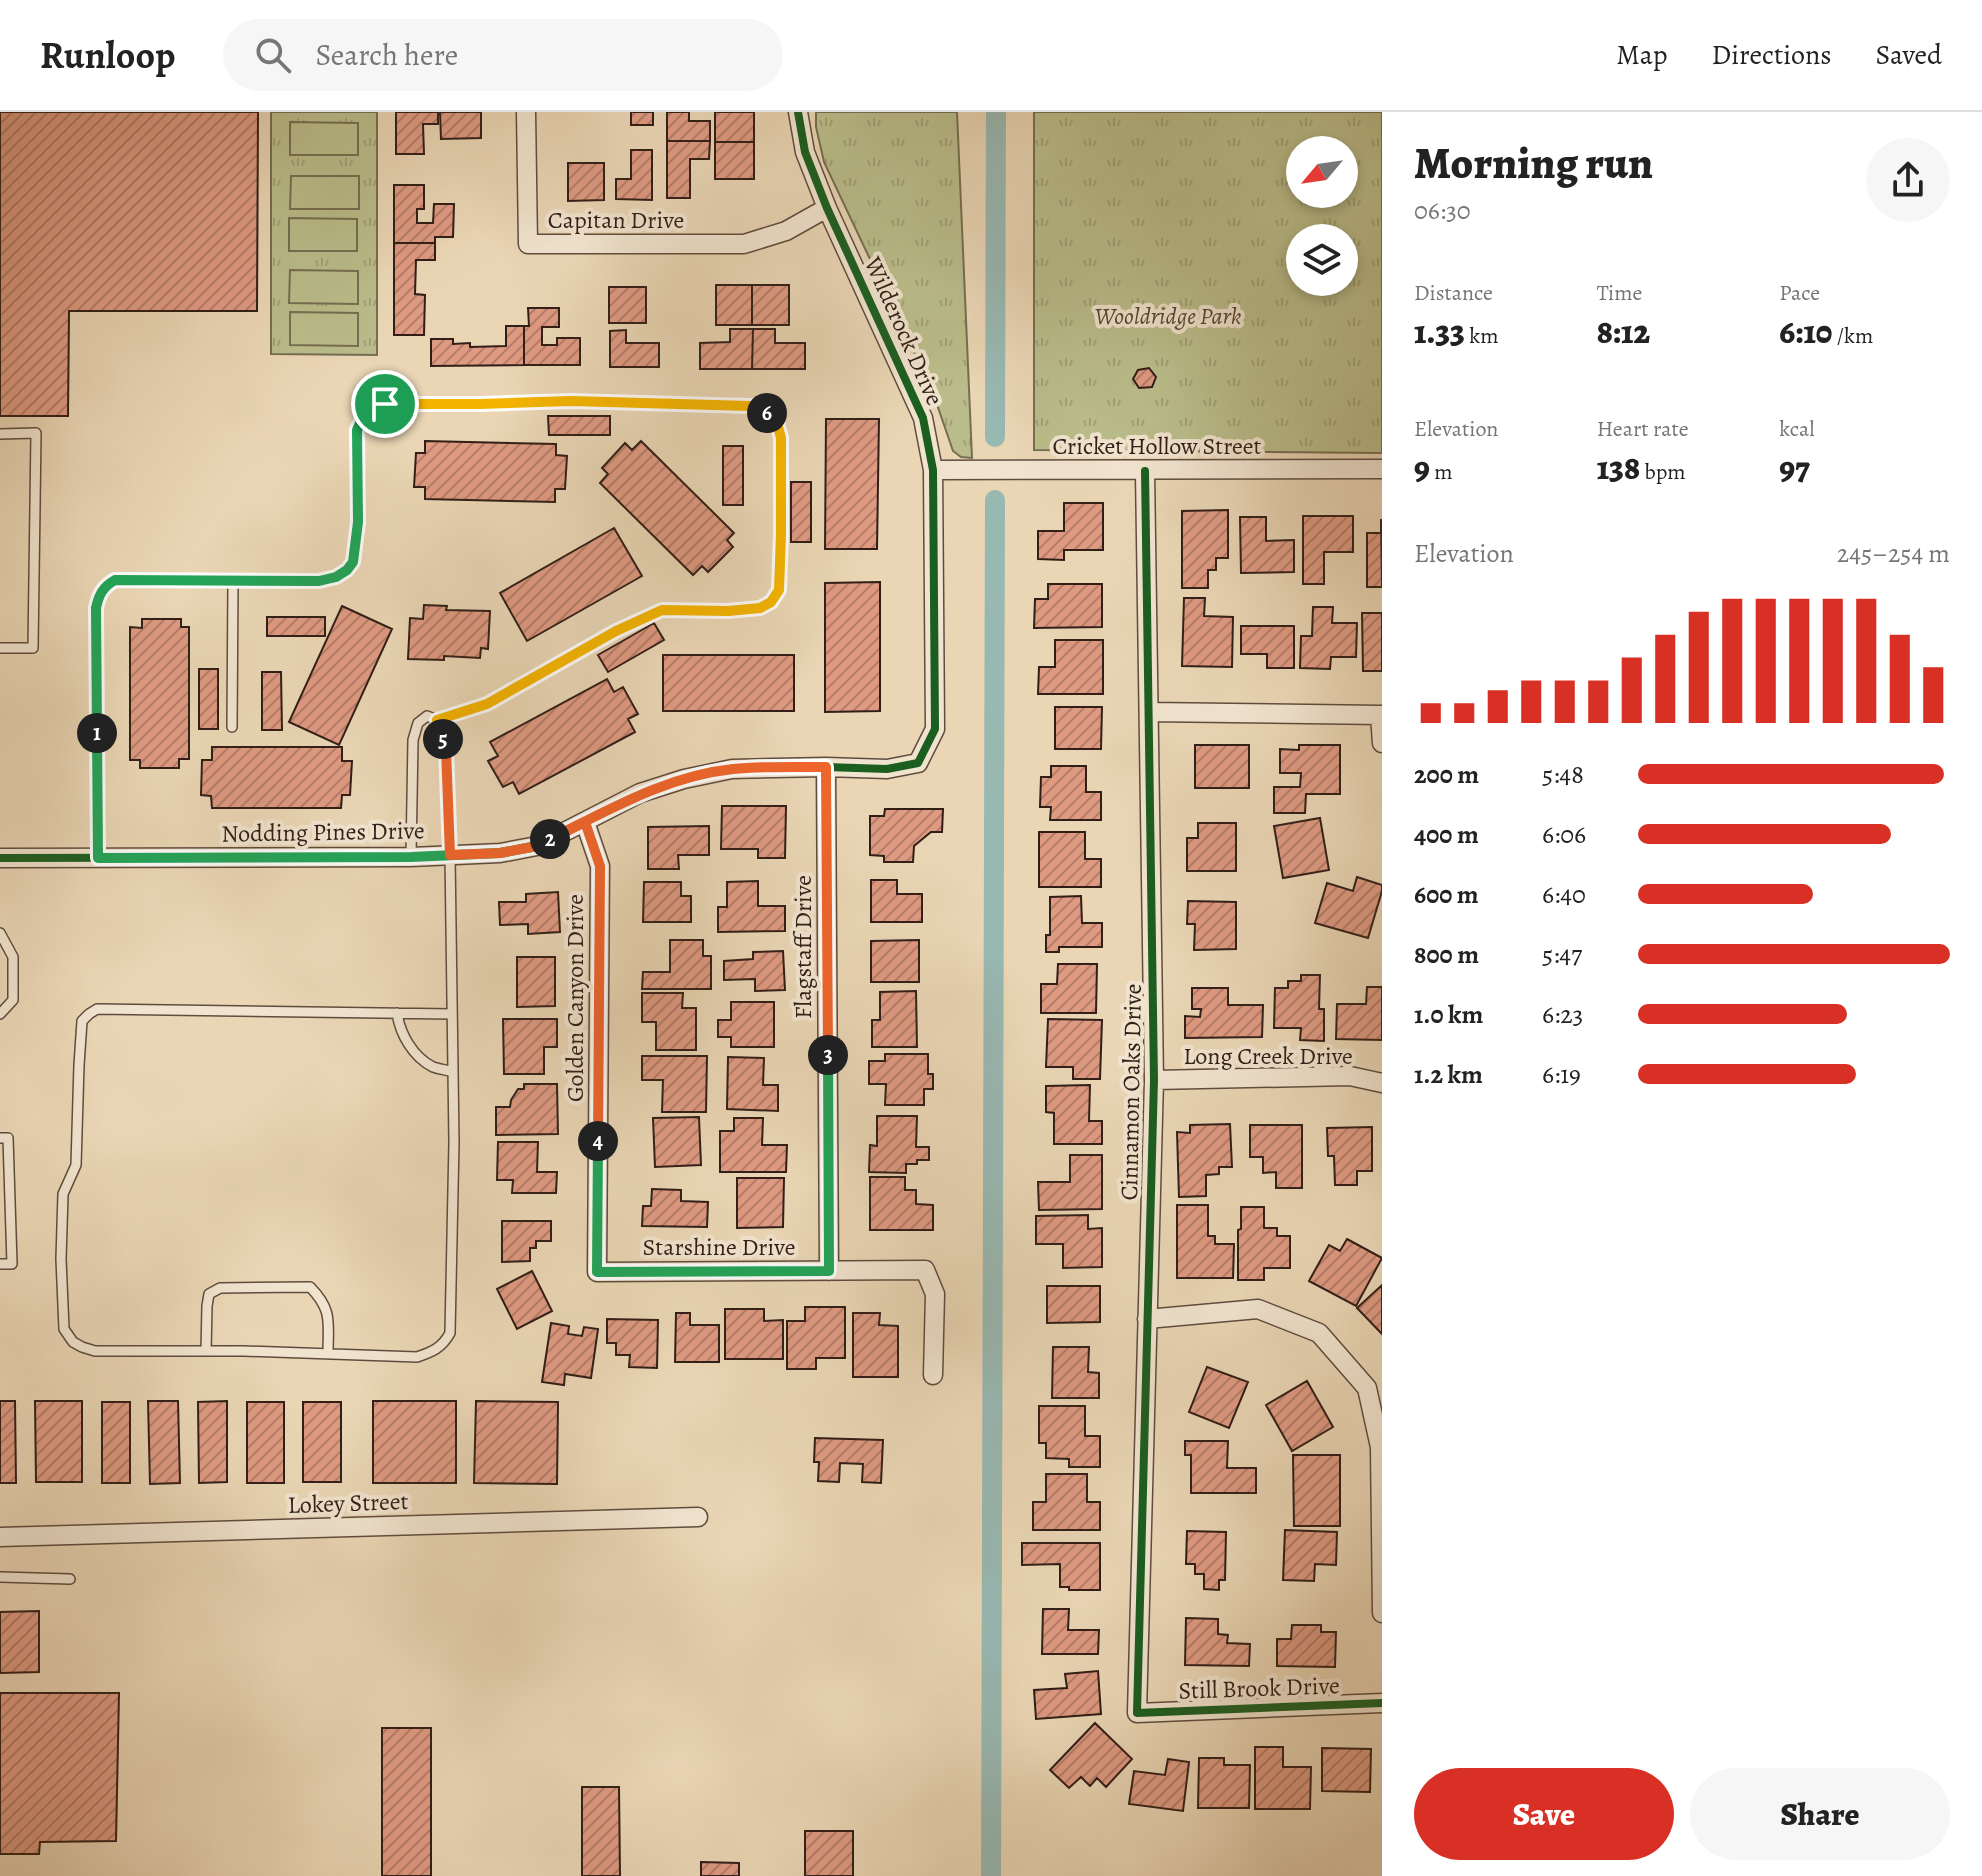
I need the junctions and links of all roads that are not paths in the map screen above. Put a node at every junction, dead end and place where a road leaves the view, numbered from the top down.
1 (526, 112) edge
2 (798, 112) edge
3 (827, 208) junction
4 (0, 434) edge
5 (1382, 469) edge
6 (933, 470) junction
7 (1145, 471) junction
8 (233, 581) junction
9 (0, 648) edge
10 (1149, 712) junction
11 (1381, 715) edge
12 (437, 720) junction
13 (232, 727) dead end
14 (1382, 743) edge
15 (918, 763) joint
16 (826, 767) junction
17 (585, 822) junction
18 (450, 855) junction
19 (411, 857) junction
20 (0, 858) edge
21 (98, 858) junction
22 (0, 933) edge
23 (397, 1013) junction
24 (0, 1014) edge
25 (452, 1014) junction
26 (453, 1072) junction
27 (1154, 1080) junction
28 (1382, 1083) edge
29 (0, 1138) edge
30 (0, 1264) edge
31 (829, 1271) junction
32 (597, 1272) joint
33 (1147, 1319) junction
34 (206, 1351) junction
35 (328, 1354) junction
36 (933, 1375) dead end
37 (698, 1517) dead end
38 (0, 1537) edge
39 (0, 1577) edge
40 (70, 1579) dead end
41 (1382, 1613) edge
42 (1382, 1703) edge
43 (1137, 1713) joint

1 - 3 street, Capitan Drive
2 - 3 street, Wilderock Drive
3 - 6 street, Wilderock Drive
4 - 9 lane
5 - 7 street, Cricket Hollow Street
6 - 7 street, Cricket Hollow Street
6 - 15 street, Wilderock Drive
7 - 10 street, Cinnamon Oaks Drive
8 - 12 lane
8 - 13 lane
8 - 21 lane
10 - 11 street
10 - 27 street, Cinnamon Oaks Drive
11 - 14 street
12 - 18 lane
12 - 19 lane
15 - 16 street, Nodding Pines Drive
16 - 17 street, Nodding Pines Drive
16 - 31 street, Flagstaff Drive
17 - 18 street, Nodding Pines Drive
17 - 32 street, Golden Canyon Drive
18 - 19 street, Nodding Pines Drive
18 - 25 lane
19 - 21 street, Nodding Pines Drive
20 - 21 street, Nodding Pines Drive
22 - 24 lane
23 - 25 lane
23 - 26 lane
23 - 34 lane
25 - 26 lane
26 - 35 lane
27 - 28 street, Long Creek Drive
27 - 33 street, Cinnamon Oaks Drive
29 - 30 lane
31 - 32 street, Starshine Drive
31 - 36 street, Starshine Drive
33 - 41 street
33 - 43 street, Cinnamon Oaks Drive
34 - 35 lane
34 - 35 lane
37 - 38 street, Lokey Street
39 - 40 lane
42 - 43 street, Still Brook Drive

